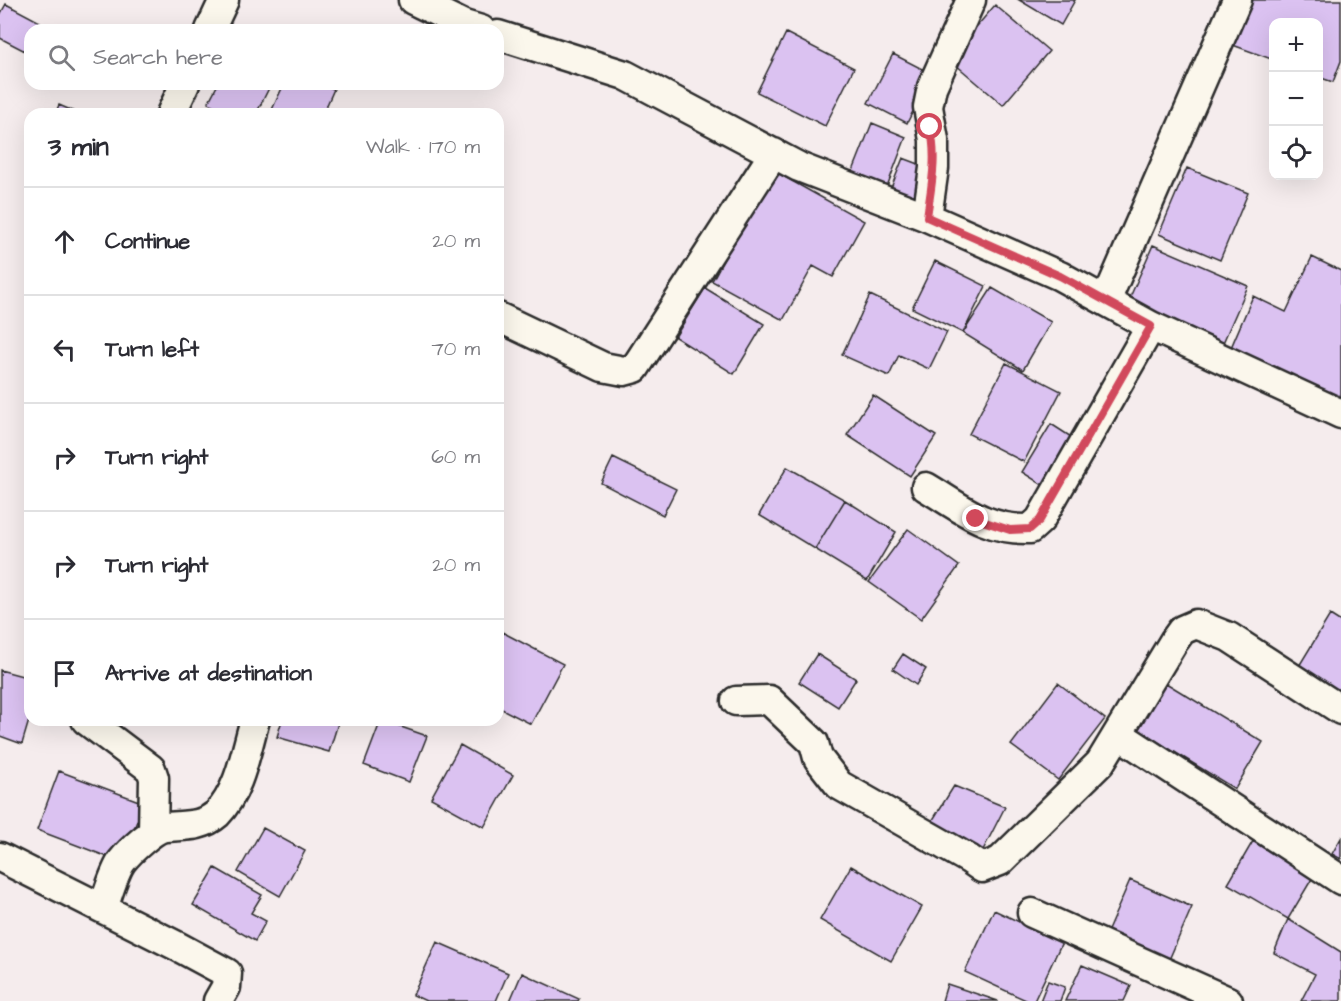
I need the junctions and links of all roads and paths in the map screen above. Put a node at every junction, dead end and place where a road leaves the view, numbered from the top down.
1 (224, 0) edge
2 (413, 0) edge
3 (970, 0) edge
4 (1237, 0) edge
5 (213, 24) edge
6 (462, 24) edge
7 (504, 37) edge
8 (182, 90) edge
9 (174, 108) edge
10 (774, 153) junction
11 (927, 217) junction
12 (1106, 301) junction
13 (504, 320) edge
14 (1151, 326) junction
15 (1341, 414) edge
16 (927, 488) dead end
17 (736, 701) dead end
18 (1341, 710) edge
19 (94, 726) edge
20 (253, 726) edge
21 (1119, 734) junction
22 (153, 831) junction
23 (0, 856) edge
24 (1341, 880) edge
25 (103, 908) junction
26 (1032, 913) dead end
27 (218, 1001) edge
28 (1228, 1001) edge

1 - 5 street
2 - 6 street
3 - 11 street
4 - 12 street
7 - 10 street
8 - 9 street
10 - 11 street
10 - 13 street
11 - 12 street
12 - 14 street
14 - 15 street
14 - 16 street
17 - 21 street
18 - 21 street
19 - 22 street
20 - 22 street
21 - 24 street
22 - 25 street
23 - 25 street
25 - 27 street
26 - 28 street

